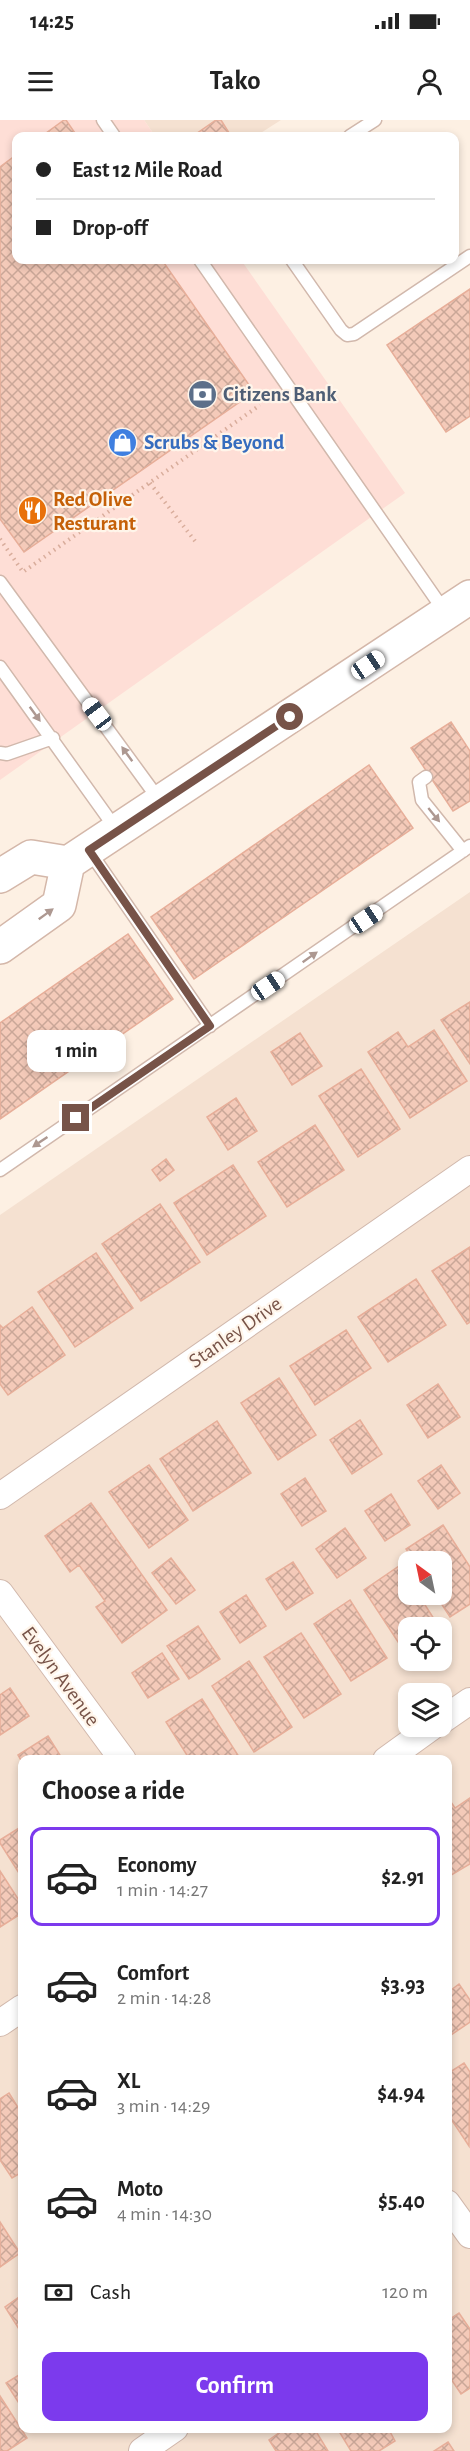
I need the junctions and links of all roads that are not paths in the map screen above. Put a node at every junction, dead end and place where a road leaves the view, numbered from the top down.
1 (375, 120) edge
2 (356, 132) edge
3 (203, 264) edge
4 (295, 264) edge
5 (458, 264) edge
6 (0, 582) edge
7 (458, 605) edge
8 (0, 667) edge
9 (53, 738) junction
10 (0, 753) edge
11 (426, 777) dead end
12 (161, 802) junction
13 (117, 831) junction
14 (466, 849) edge
15 (79, 857) junction
16 (0, 876) edge
17 (0, 948) edge
18 (210, 1026) junction
19 (470, 1169) edge
20 (0, 1170) edge
21 (0, 1496) edge
22 (0, 1593) edge
23 (470, 1701) edge
24 (452, 1713) edge
25 (418, 1737) edge
26 (119, 1755) edge
27 (393, 1755) edge
28 (18, 2011) edge
29 (0, 2023) edge
30 (452, 2213) edge
31 (463, 2232) edge
32 (168, 2433) edge
33 (142, 2451) edge

1 - 2 lane
3 - 7 lane
4 - 5 lane
12 -> 6 lane
7 - 12 main road
8 -> 9 lane
9 - 10 lane
9 - 13 lane
11 -> 14 lane
12 - 13 main road
13 - 15 main road
18 -> 14 lane
15 - 16 main road
17 -> 15 main road
15 - 18 lane
18 -> 20 lane
19 - 21 street, Stanley Drive
22 - 26 street, Evelyn Avenue
23 - 24 street
25 - 27 street
28 - 29 street
30 - 31 street
32 - 33 street

